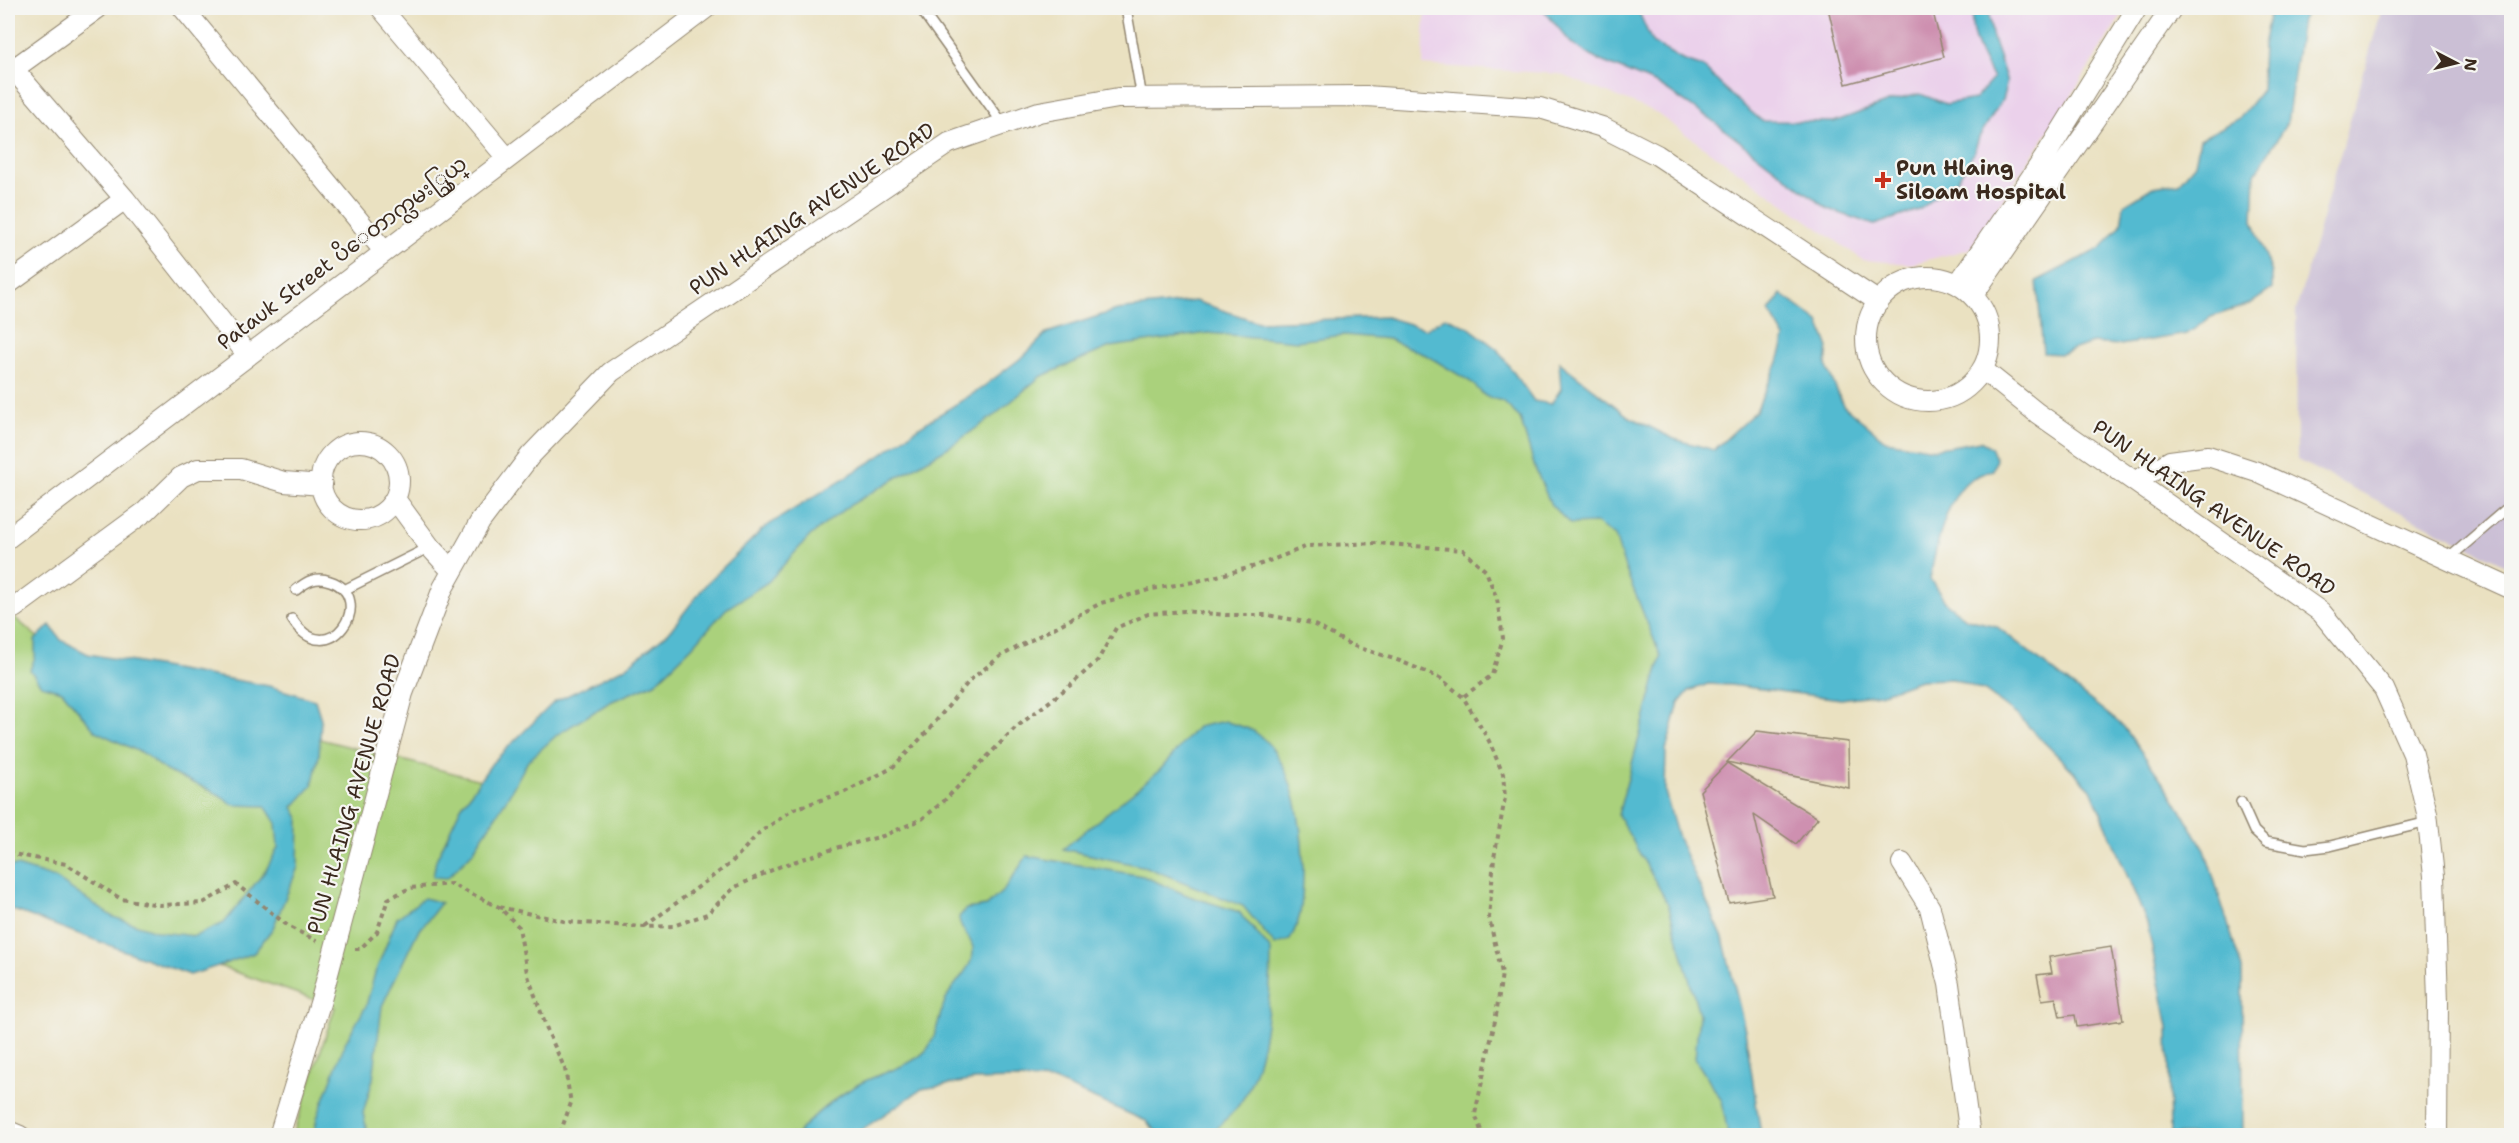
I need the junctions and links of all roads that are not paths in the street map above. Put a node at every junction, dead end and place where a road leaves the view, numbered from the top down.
1 (98, 8) edge
2 (183, 8) edge
3 (381, 8) edge
4 (706, 8) edge
5 (920, 8) edge
6 (1125, 8) edge
7 (2137, 8) edge
8 (2172, 8) edge
9 (9, 68) edge
10 (1142, 98) junction
11 (1003, 124) junction
12 (507, 158) junction
13 (126, 200) junction
14 (384, 251) junction
15 (8, 284) edge
16 (1966, 289) junction
17 (1879, 302) junction
18 (247, 354) junction
19 (1982, 369) junction
20 (2136, 482) junction
21 (322, 485) junction
22 (395, 499) junction
23 (2511, 504) edge
24 (8, 538) edge
25 (430, 547) junction
26 (2449, 558) junction
27 (452, 571) junction
28 (2511, 588) edge
29 (297, 590) dead end
30 (344, 590) junction
31 (14, 608) dead end
32 (292, 619) dead end
33 (2241, 802) dead end
34 (2428, 822) junction
35 (1902, 863) dead end
36 (8, 1131) edge
37 (20, 1136) edge
38 (279, 1136) edge
39 (1970, 1136) edge
40 (2437, 1136) edge

1 - 9 street
2 - 14 street
3 - 12 street
4 - 12 street, Patauk Street ပိေတာက္လမး္သြယ္
5 - 11 lane
6 - 10 lane
7 - 16 street
8 - 16 street
9 - 13 street
10 - 11 street, PUN HLAING AVENUE ROAD
10 - 17 street, PUN HLAING AVENUE ROAD
11 - 27 street, PUN HLAING AVENUE ROAD
12 - 14 street, Patauk Street ပိေတာက္လမး္သြယ္
13 - 15 street
13 - 18 street
14 - 18 street, Patauk Street ပိေတာက္လမး္သြယ္
16 - 17 street
16 - 19 street
17 - 19 street
18 - 24 street, Patauk Street ပိေတာက္လမး္သြယ္
19 - 20 street, PUN HLAING AVENUE ROAD
20 - 26 street
20 - 34 street, PUN HLAING AVENUE ROAD
21 - 22 street
21 - 22 street
21 - 31 street
22 - 25 street
23 - 26 lane
25 - 27 street
25 - 30 lane
26 - 28 street
27 - 38 street, PUN HLAING AVENUE ROAD
29 - 30 lane
30 - 32 lane
33 - 34 lane
34 - 40 street, PUN HLAING AVENUE ROAD
35 - 39 street
36 - 37 street

